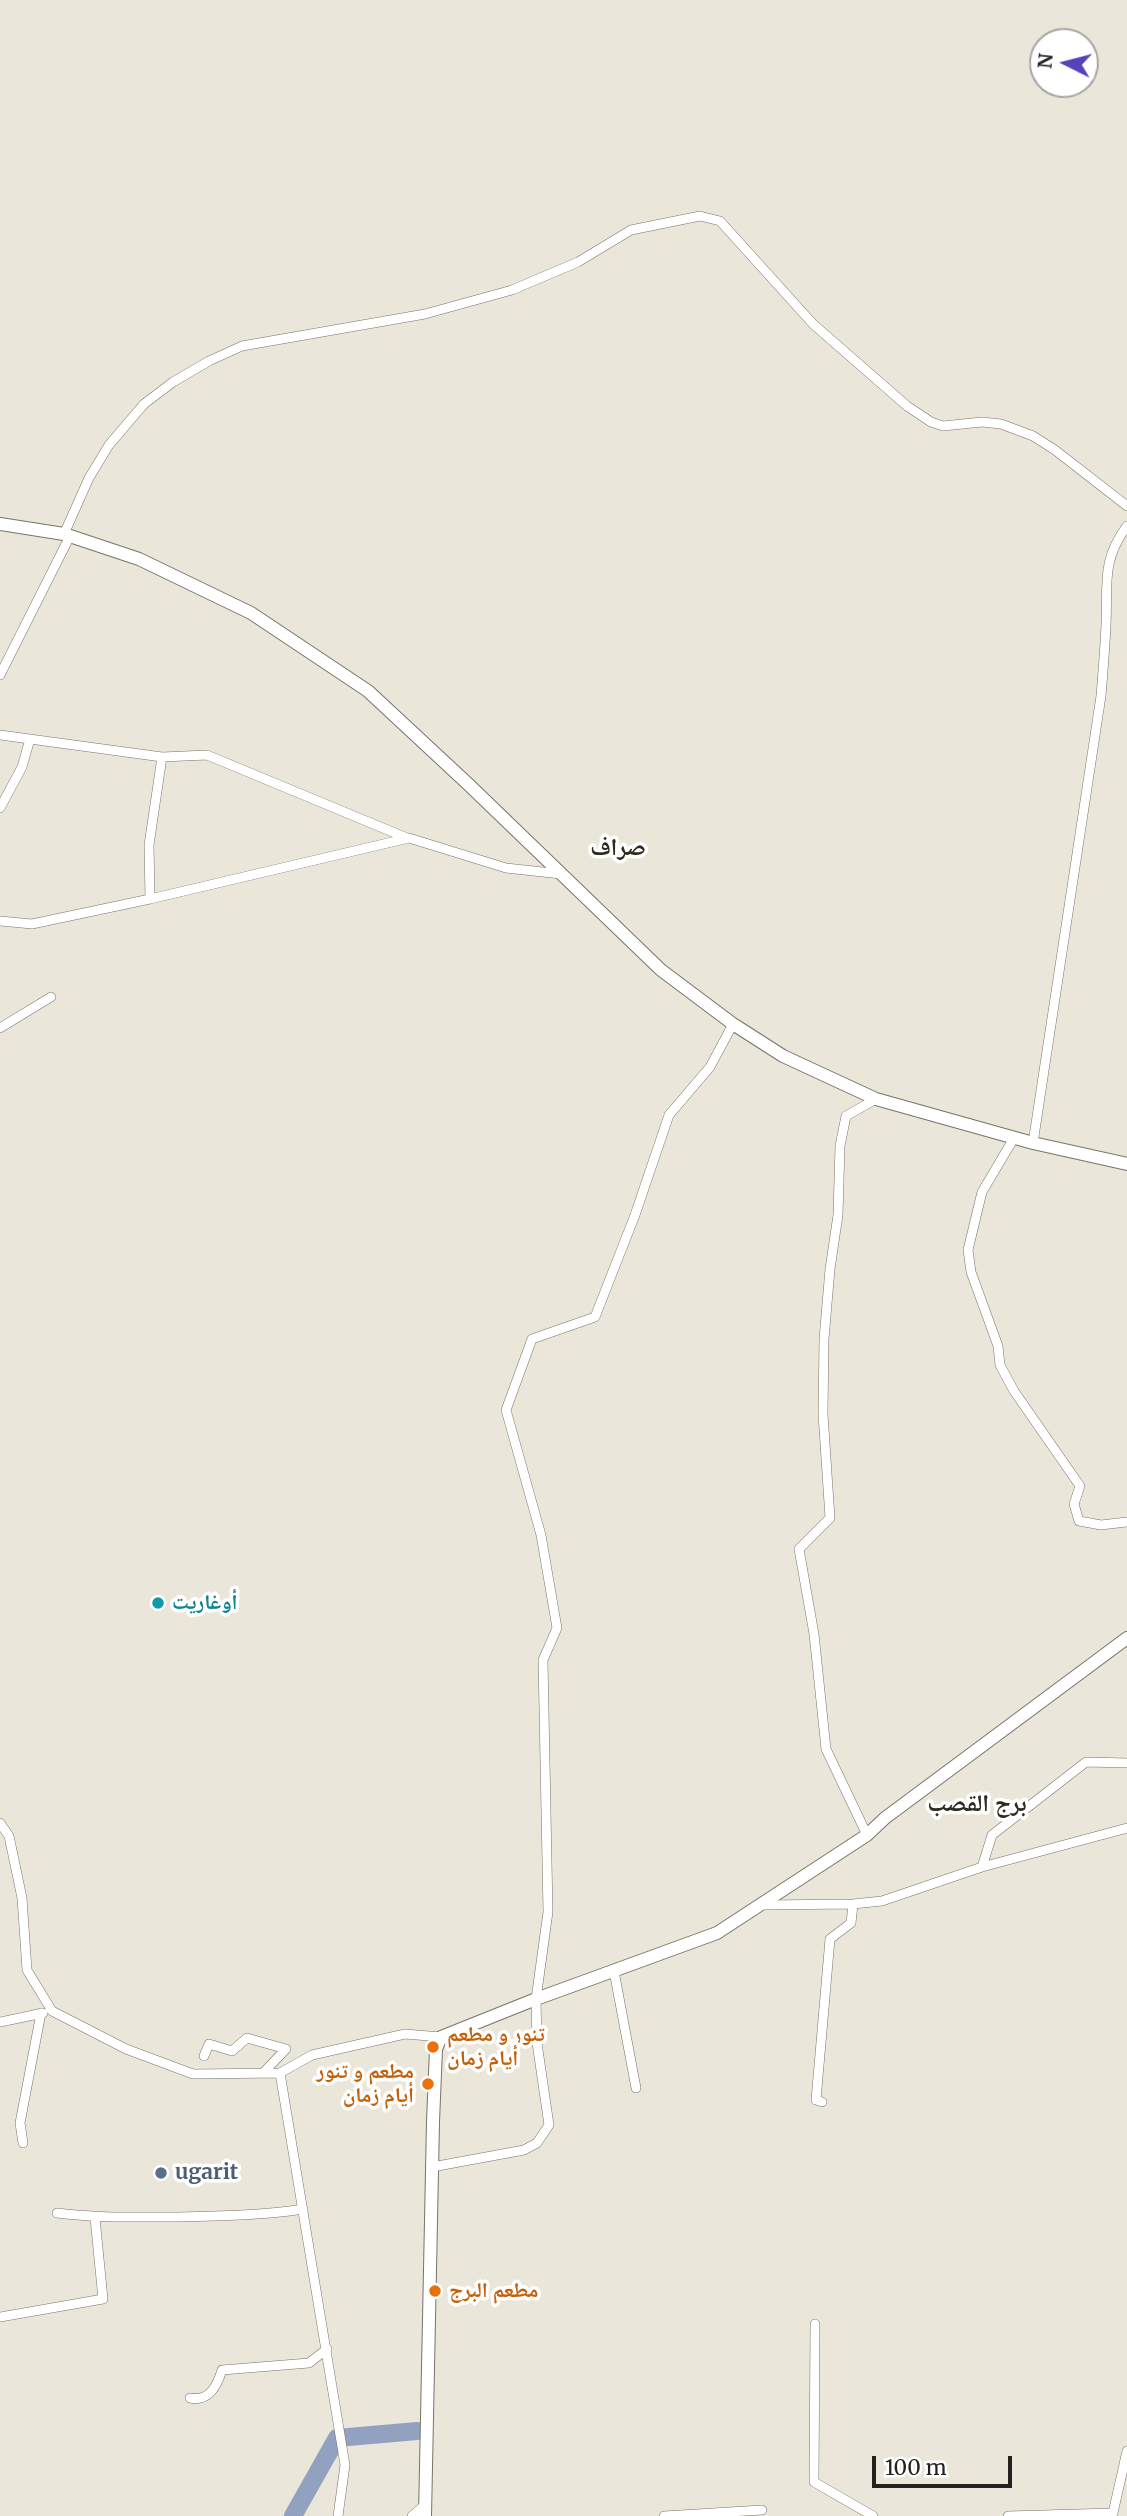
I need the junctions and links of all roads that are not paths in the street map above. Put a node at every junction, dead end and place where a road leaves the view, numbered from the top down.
1 (1127, 506) edge
2 (0, 524) edge
3 (1127, 526) edge
4 (67, 535) junction
5 (0, 675) edge
6 (0, 736) edge
7 (30, 740) junction
8 (162, 757) junction
9 (0, 808) edge
10 (409, 838) junction
11 (563, 875) junction
12 (150, 900) junction
13 (0, 921) edge
14 (51, 997) dead end
15 (733, 1024) junction
16 (0, 1028) edge
17 (876, 1099) junction
18 (1014, 1138) junction
19 (1033, 1143) junction
20 (1127, 1164) edge
21 (1127, 1522) edge
22 (1127, 1638) edge
23 (1127, 1763) edge
24 (0, 1823) edge
25 (1127, 1828) edge
26 (867, 1835) junction
27 (982, 1867) junction
28 (764, 1905) junction
29 (853, 1905) junction
30 (614, 1971) junction
31 (536, 2000) junction
32 (52, 2011) junction
33 (41, 2013) junction
34 (0, 2022) edge
35 (441, 2037) junction
36 (204, 2056) dead end
37 (263, 2073) junction
38 (280, 2073) junction
39 (636, 2088) dead end
40 (822, 2102) dead end
41 (23, 2144) dead end
42 (432, 2167) junction
43 (303, 2209) junction
44 (57, 2213) dead end
45 (95, 2218) junction
46 (0, 2317) edge
47 (815, 2324) dead end
48 (327, 2349) junction
49 (190, 2398) dead end
50 (1127, 2451) edge
51 (425, 2510) edge
52 (762, 2511) dead end
53 (338, 2516) edge
54 (412, 2516) edge
55 (664, 2516) edge
56 (873, 2516) edge
57 (1008, 2516) edge

1 - 4 street
2 - 4 main road
3 - 19 street
4 - 5 street
4 - 11 main road
6 - 7 street
7 - 8 street
7 - 9 street
8 - 10 street
8 - 12 street
10 - 11 street
10 - 12 street
11 - 15 main road
12 - 13 street
14 - 16 street
15 - 17 main road
15 - 31 street
17 - 18 main road
17 - 26 street
18 - 19 main road
18 - 21 street
19 - 20 main road
22 - 26 main road
23 - 27 street
24 - 32 street
25 - 27 street
26 - 28 main road
27 - 29 street
28 - 29 street
28 - 30 main road
29 - 40 street
30 - 31 main road
30 - 39 street
31 - 35 main road
31 - 42 street
32 - 33 street
32 - 37 street
33 - 34 street
33 - 41 street
35 - 38 street
35 - 42 main road
36 - 37 street
37 - 38 street
38 - 43 street
42 - 51 main road
43 - 45 street
43 - 48 street
44 - 45 street
45 - 46 street
47 - 56 street
48 - 49 street
48 - 53 street
50 - 57 street
51 - 54 street
52 - 55 street

